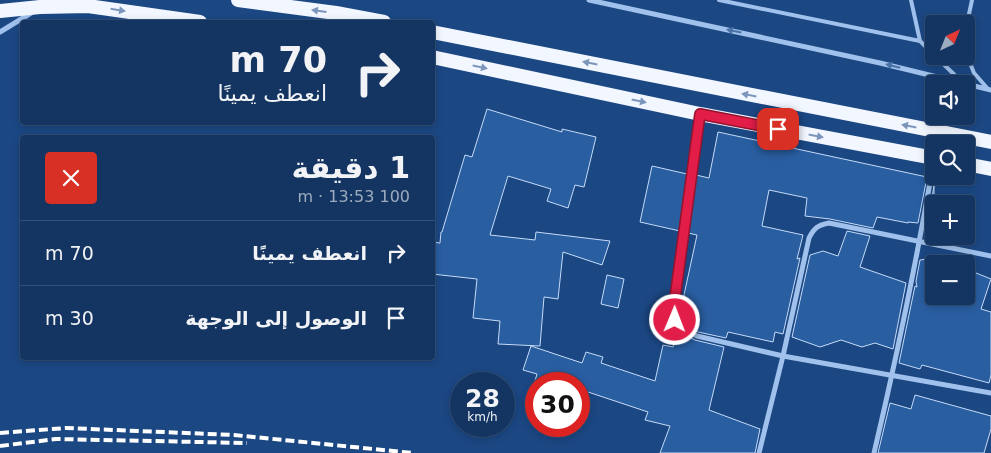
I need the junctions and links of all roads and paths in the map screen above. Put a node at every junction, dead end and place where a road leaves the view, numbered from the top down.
1 (238, 0) edge
2 (589, 0) edge
3 (720, 0) edge
4 (910, 0) edge
5 (972, 0) edge
6 (40, 7) junction
7 (0, 11) edge
8 (969, 15) edge
9 (186, 20) edge
10 (373, 20) edge
11 (0, 32) edge
12 (435, 33) edge
13 (920, 41) junction
14 (925, 46) edge
15 (435, 58) edge
16 (944, 65) edge
17 (971, 65) edge
18 (931, 75) edge
19 (954, 75) edge
20 (975, 86) edge
21 (989, 90) edge
22 (700, 114) junction
23 (991, 142) edge
24 (925, 157) edge
25 (975, 166) edge
26 (991, 169) edge
27 (930, 185) edge
28 (920, 240) junction
29 (991, 256) edge
30 (783, 356) junction
31 (892, 376) junction
32 (991, 393) edge
33 (759, 453) edge
34 (874, 453) edge

10 -> 1 highway
18 -> 2 street
3 - 13 lane
4 - 13 lane
5 - 8 lane
6 - 7 highway
6 -> 9 highway
6 - 11 street
23 -> 12 highway
13 - 14 lane
15 -> 22 highway
16 - 19 lane
17 - 21 lane
20 - 21 street
22 -> 24 highway
22 - 30 street
25 - 26 highway
27 - 28 street
28 - 29 street
28 - 30 street
28 - 31 street
30 - 31 street
30 - 33 street
31 - 32 street
31 - 34 street

